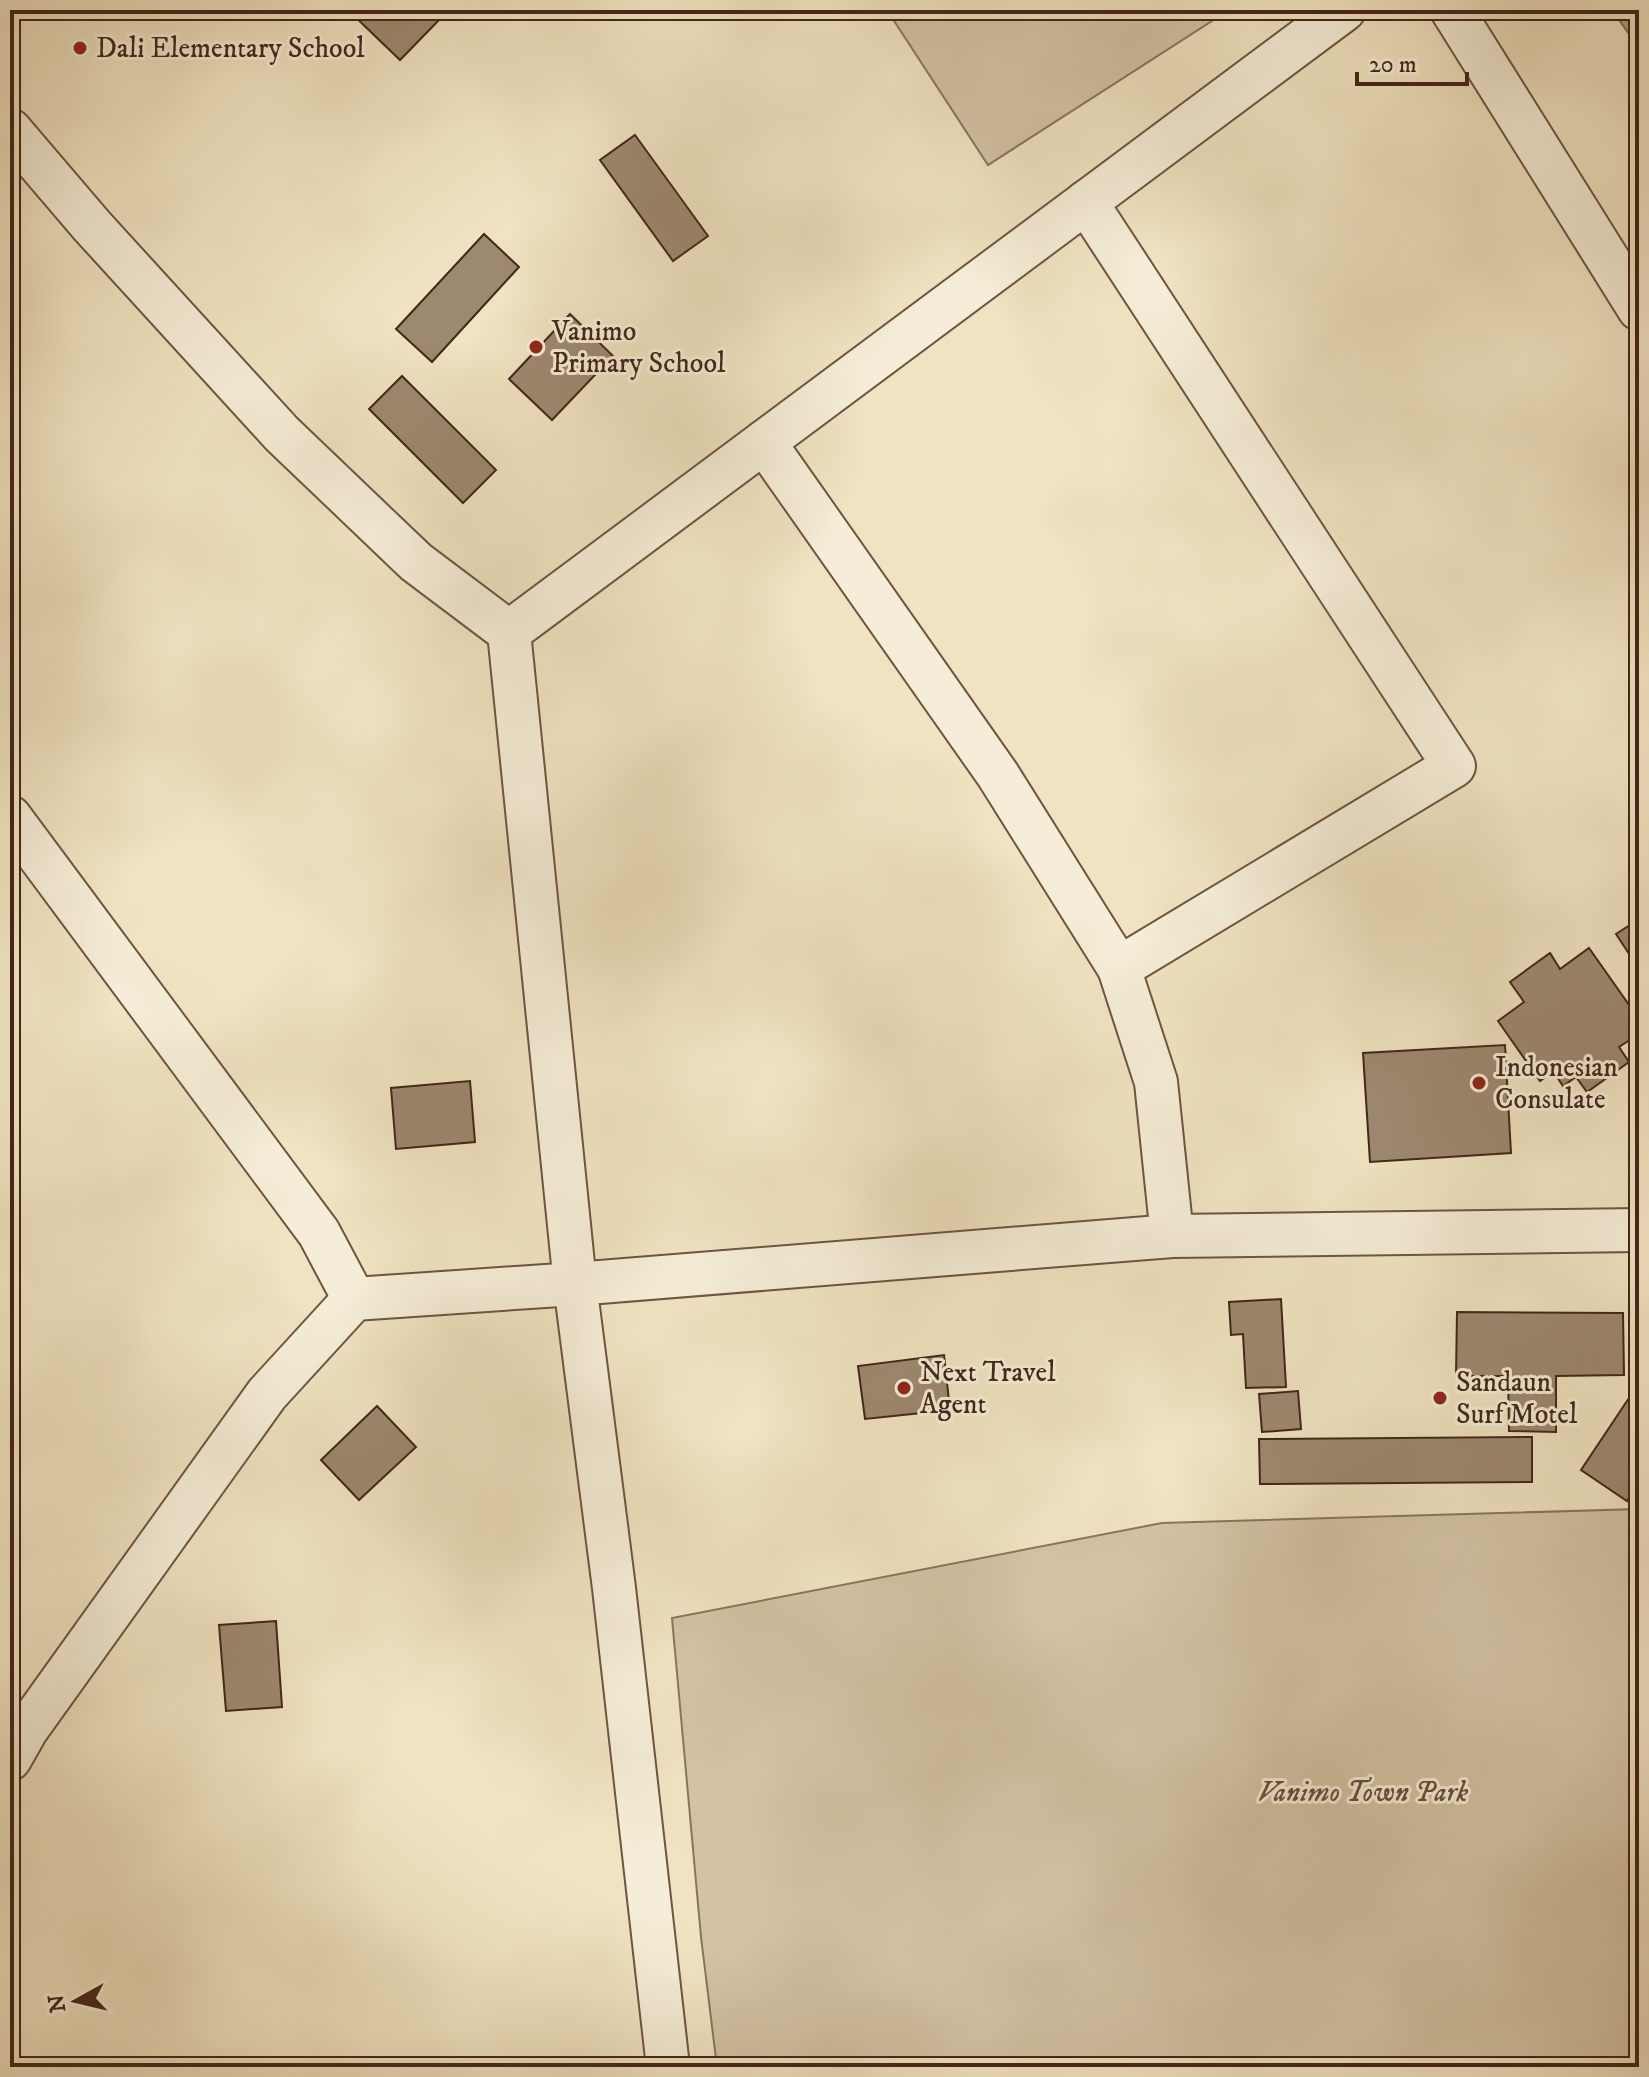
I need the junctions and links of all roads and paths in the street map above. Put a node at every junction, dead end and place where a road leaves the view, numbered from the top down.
1 (1344, 10) edge
2 (1452, 10) edge
3 (10, 130) edge
4 (1086, 202) junction
5 (1639, 309) edge
6 (764, 442) junction
7 (509, 632) junction
8 (10, 817) edge
9 (1119, 968) junction
10 (1639, 1230) edge
11 (1172, 1236) junction
12 (575, 1284) junction
13 (354, 1299) junction
14 (10, 1759) edge
15 (668, 2067) edge

1 - 4 street
2 - 5 street
3 - 7 street
4 - 6 street
4 - 9 street
6 - 7 street
6 - 9 street
7 - 12 street
8 - 13 street
9 - 11 street
10 - 11 street
11 - 12 street
12 - 13 street
12 - 15 street
13 - 14 street

